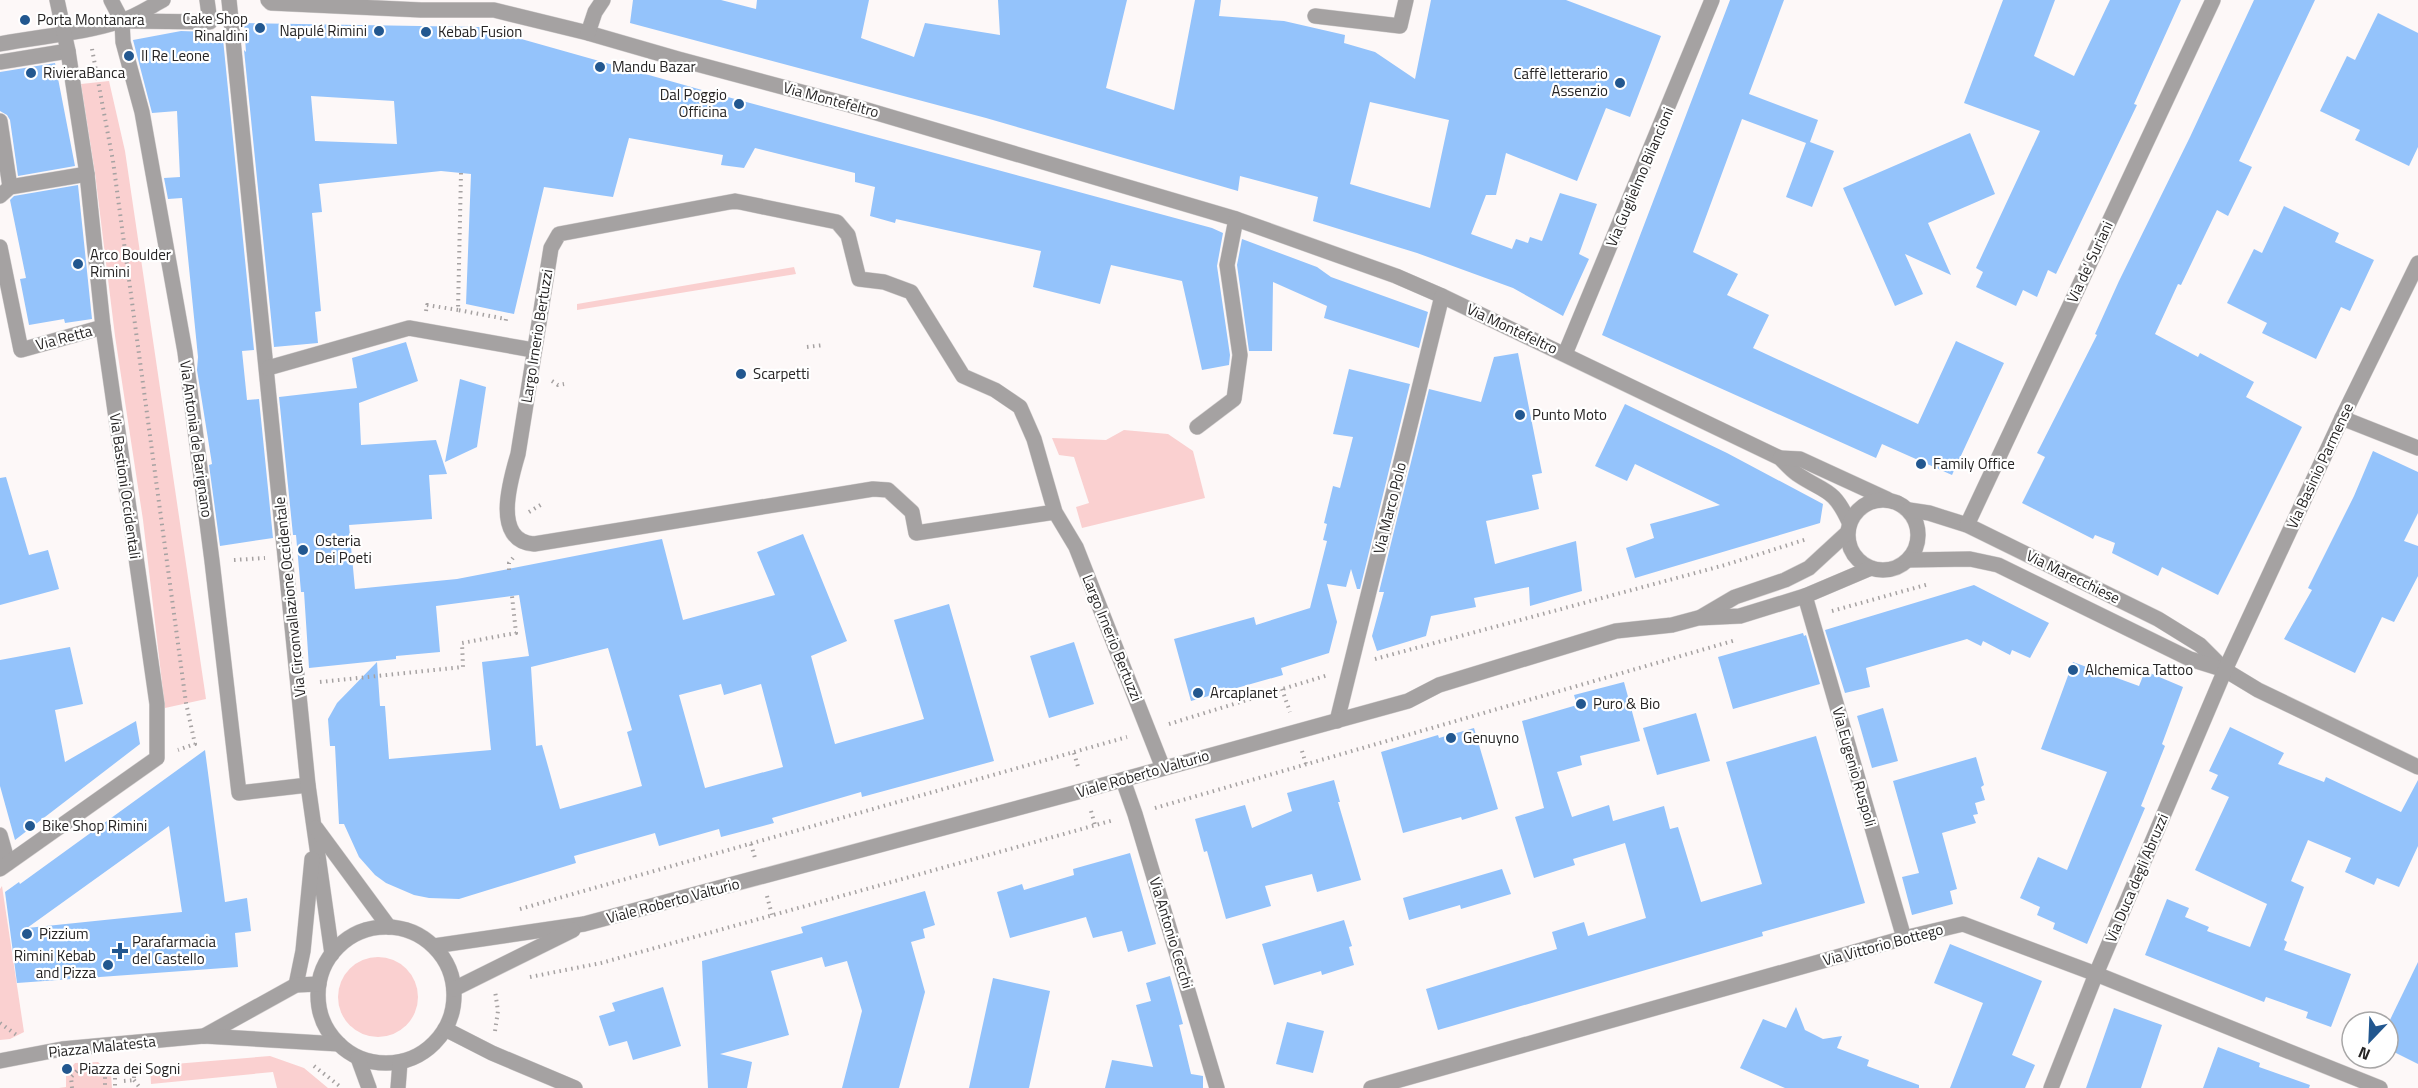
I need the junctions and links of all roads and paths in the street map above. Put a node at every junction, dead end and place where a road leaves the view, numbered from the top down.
1 (57, 0) edge
2 (111, 0) edge
3 (163, 0) edge
4 (207, 0) edge
5 (229, 0) edge
6 (268, 0) edge
7 (603, 0) edge
8 (1406, 0) edge
9 (1712, 0) edge
10 (2213, 0) edge
11 (1315, 15) dead end
12 (122, 21) junction
13 (89, 29) junction
14 (588, 33) junction
15 (63, 35) junction
16 (0, 44) edge
17 (68, 51) junction
18 (0, 62) edge
19 (0, 121) edge
20 (461, 173) dead end
21 (87, 174) junction
22 (5, 192) edge
23 (1236, 219) junction
24 (0, 247) edge
25 (2418, 263) edge
26 (1442, 296) junction
27 (459, 310) junction
28 (494, 325) dead end
29 (103, 327) junction
30 (424, 331) junction
31 (824, 345) dead end
32 (807, 347) dead end
33 (533, 350) junction
34 (1566, 354) junction
35 (268, 368) junction
36 (2342, 418) junction
37 (1197, 427) dead end
38 (2418, 448) edge
39 (1780, 458) junction
40 (1887, 499) junction
41 (542, 504) dead end
42 (1909, 510) junction
43 (1055, 512) junction
44 (523, 516) dead end
45 (1967, 525) junction
46 (1848, 527) junction
47 (1816, 536) dead end
48 (286, 556) junction
49 (1908, 560) junction
50 (212, 561) junction
51 (1871, 568) junction
52 (1940, 580) dead end
53 (512, 596) dead end
54 (1805, 596) junction
55 (1825, 614) dead end
56 (1698, 618) junction
57 (1381, 657) dead end
58 (2225, 670) junction
59 (1325, 676) dead end
60 (298, 685) junction
61 (1178, 721) dead end
62 (1337, 721) junction
63 (1123, 739) dead end
64 (157, 758) junction
65 (2418, 767) edge
66 (1163, 768) junction
67 (1123, 780) junction
68 (308, 785) junction
69 (314, 826) junction
70 (0, 835) edge
71 (4, 866) edge
72 (518, 910) dead end
73 (584, 924) junction
74 (389, 927) junction
75 (1904, 938) junction
76 (434, 946) junction
77 (332, 954) junction
78 (2096, 974) junction
79 (296, 984) junction
80 (319, 984) junction
81 (494, 985) dead end
82 (454, 989) junction
83 (445, 1029) junction
84 (204, 1036) junction
85 (493, 1041) dead end
86 (339, 1044) junction
87 (358, 1058) junction
88 (0, 1061) edge
89 (400, 1062) junction
90 (96, 1066) dead end
91 (79, 1068) dead end
92 (134, 1080) dead end
93 (72, 1088) edge
94 (105, 1088) edge
95 (140, 1088) edge
96 (369, 1088) edge
97 (398, 1088) edge
98 (575, 1088) edge
99 (1217, 1088) edge
100 (1371, 1088) edge
101 (2051, 1088) edge
102 (2380, 1088) edge

1 - 15 street, Via Bastioni Occidentali
2 - 12 street
3 - 12 street
4 - 12 street
5 - 35 street, Via Circonvallazione Occidentale
6 - 14 street, Via Montefeltro
7 - 14 street
8 - 11 street
9 - 34 street, Via Guglielmo Bilancioni
10 - 45 street, Via de' Suriani
12 - 13 street
12 - 50 street, Via Antonia de Barignano
13 - 15 street
13 - 64 path
14 - 23 street, Via Montefeltro
15 - 16 street
15 - 17 street, Via Bastioni Occidentali
17 - 18 street
17 - 21 street, Via Bastioni Occidentali
19 - 22 street
20 - 27 path
21 - 22 street
21 - 29 street, Via Bastioni Occidentali
23 - 26 street, Via Montefeltro
23 - 37 street
24 - 29 street, Via Retta
25 - 36 street, Via Basinio Parmense
26 - 34 street, Via Montefeltro
26 - 62 street, Via Marco Polo
27 - 28 path
27 - 30 path
29 - 64 street, Via Bastioni Occidentali
30 - 33 street
30 - 35 street
31 - 32 path
33 - 43 street, Largo Irnerio Bertuzzi
33 - 43 street, Largo Irnerio Bertuzzi
34 - 39 street, Via Montefeltro
35 - 48 street, Via Circonvallazione Occidentale
36 - 38 street
36 - 58 street, Via Basinio Parmense
39 - 40 street, Via Montefeltro
39 - 46 street, Via Montefeltro
40 - 42 street
40 - 46 street
41 - 44 path
42 - 45 street, Via Marecchiese
42 - 49 street
43 - 66 street, Largo Irnerio Bertuzzi
45 - 58 street, Via Marecchiese
46 - 51 street
46 - 56 street, Viale Roberto Valturio
47 - 57 path
48 - 50 path
48 - 60 street, Via Circonvallazione Occidentale
49 - 51 street
49 - 58 street, Via Marecchiese
50 - 68 street, Via Antonia de Barignano
51 - 54 street, Viale Roberto Valturio
52 - 55 path
53 - 60 path
54 - 56 street, Viale Roberto Valturio
54 - 75 street, Via Eugenio Ruspoli
56 - 62 street, Viale Roberto Valturio
58 - 65 street, Via Marecchiese
58 - 78 street, Via Duca degli Abruzzi
59 - 61 path
60 - 68 street, Via Circonvallazione Occidentale
62 - 66 street, Viale Roberto Valturio
63 - 72 path
64 - 71 street
66 - 67 street, Viale Roberto Valturio
67 - 73 street, Viale Roberto Valturio
67 - 99 street, Via Antonio Cecchi
68 - 69 street, Via Circonvallazione Occidentale
69 - 74 street, Via Circonvallazione Occidentale
69 - 77 street, Via Circonvallazione Occidentale
69 - 79 street, Via Circonvallazione Occidentale
70 - 71 street
73 - 76 street, Viale Roberto Valturio
73 - 82 street, Viale Roberto Valturio
74 - 76 street
74 - 77 street
75 - 78 street, Via Vittorio Bottego
75 - 100 street, Via Vittorio Bottego
76 - 82 street
77 - 80 street
78 - 101 street, Via Duca degli Abruzzi
78 - 102 street, Via Vittorio Bottego
79 - 80 street, Piazza Malatesta
79 - 84 street, Piazza Malatesta
80 - 86 street
81 - 85 path
82 - 83 street
83 - 89 street
83 - 98 street
84 - 86 street, Piazza Malatesta
84 - 88 street, Piazza Malatesta
86 - 87 street
87 - 89 street
87 - 96 street
89 - 97 street
90 - 94 path
91 - 93 path
92 - 95 path

